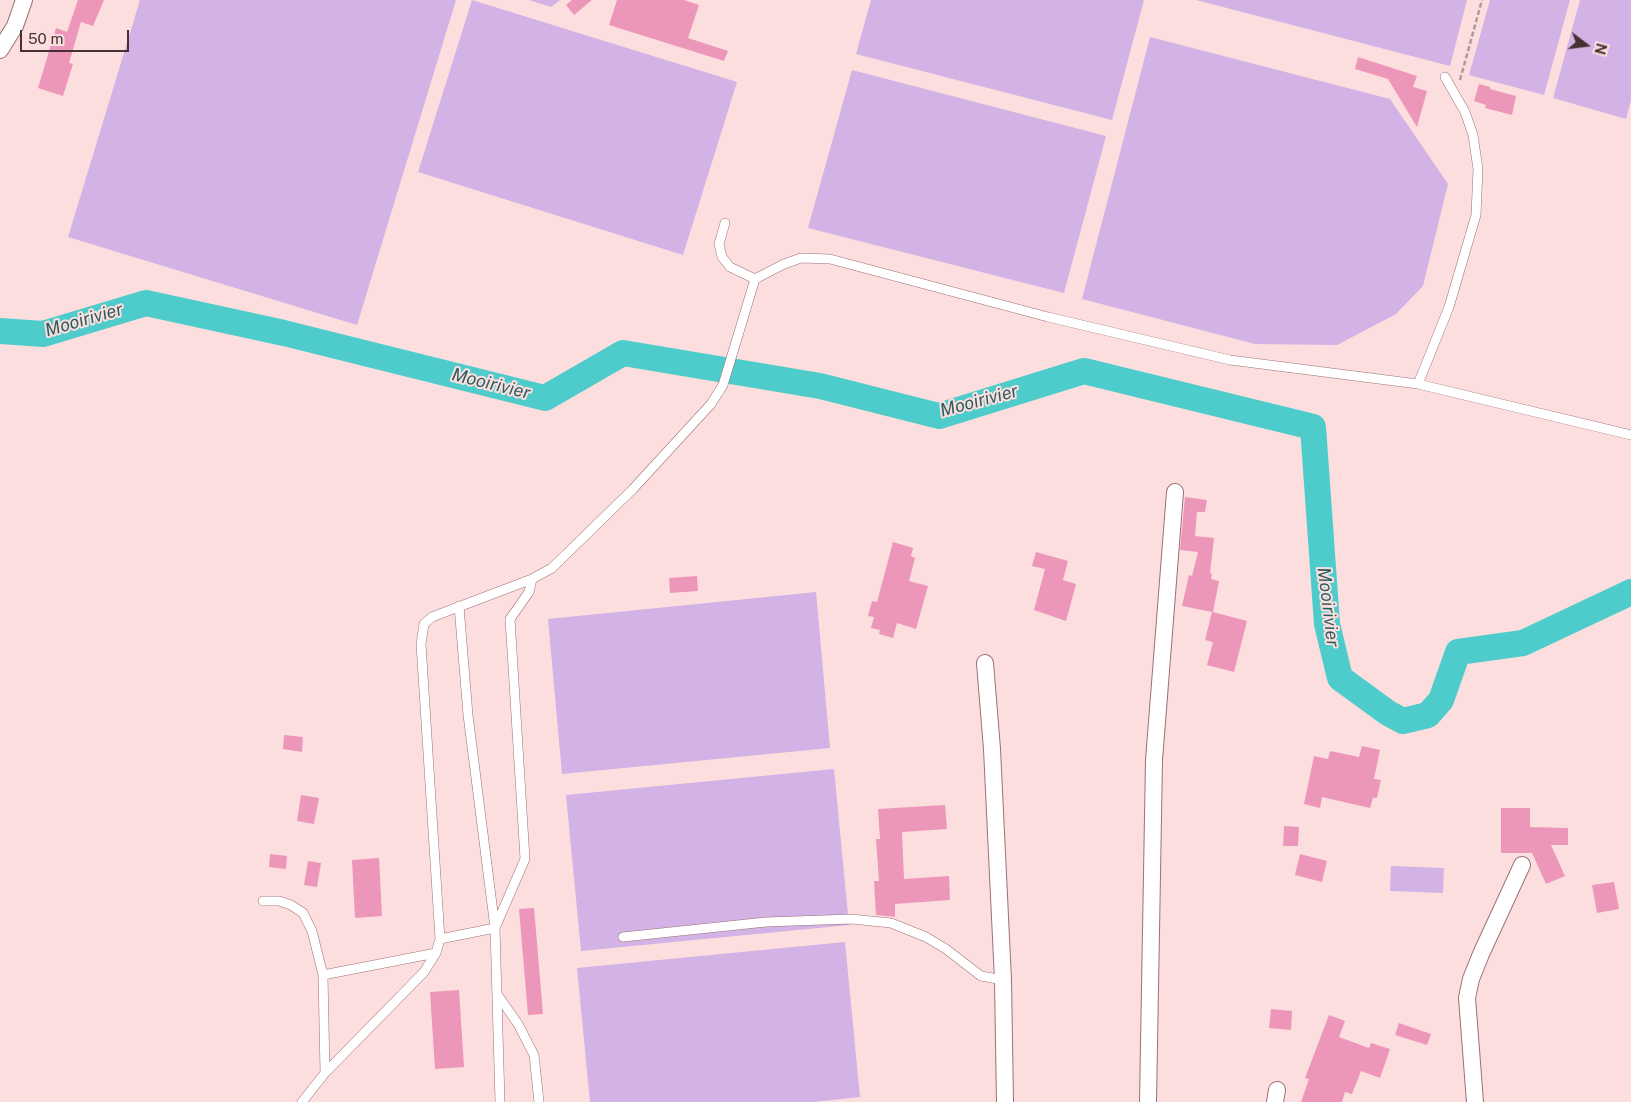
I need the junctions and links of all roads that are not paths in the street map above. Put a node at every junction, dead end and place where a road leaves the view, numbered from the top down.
1 (24, 0) edge
2 (0, 50) edge
3 (1445, 77) dead end
4 (725, 223) dead end
5 (756, 279) junction
6 (1418, 384) junction
7 (1631, 435) edge
8 (1175, 492) dead end
9 (532, 579) junction
10 (459, 606) junction
11 (985, 663) dead end
12 (1522, 865) dead end
13 (263, 901) dead end
14 (495, 928) junction
15 (623, 938) dead end
16 (440, 939) junction
17 (436, 953) junction
18 (323, 974) junction
19 (1003, 980) junction
20 (497, 994) junction
21 (325, 1073) junction
22 (302, 1102) edge
23 (500, 1102) edge
24 (539, 1102) edge
25 (1006, 1102) edge
26 (1148, 1102) edge
27 (1475, 1102) edge

1 - 2 street
3 - 6 lane
4 - 5 lane
5 - 6 lane
5 - 9 lane
6 - 7 lane
8 - 26 street
9 - 10 lane
9 - 14 lane
10 - 14 lane
10 - 16 lane
11 - 19 street
12 - 27 street
13 - 18 lane
14 - 16 lane
14 - 20 lane
15 - 19 lane
16 - 17 lane
17 - 18 lane
17 - 21 lane
18 - 21 lane
19 - 25 street
20 - 23 lane
20 - 24 lane
21 - 22 lane

